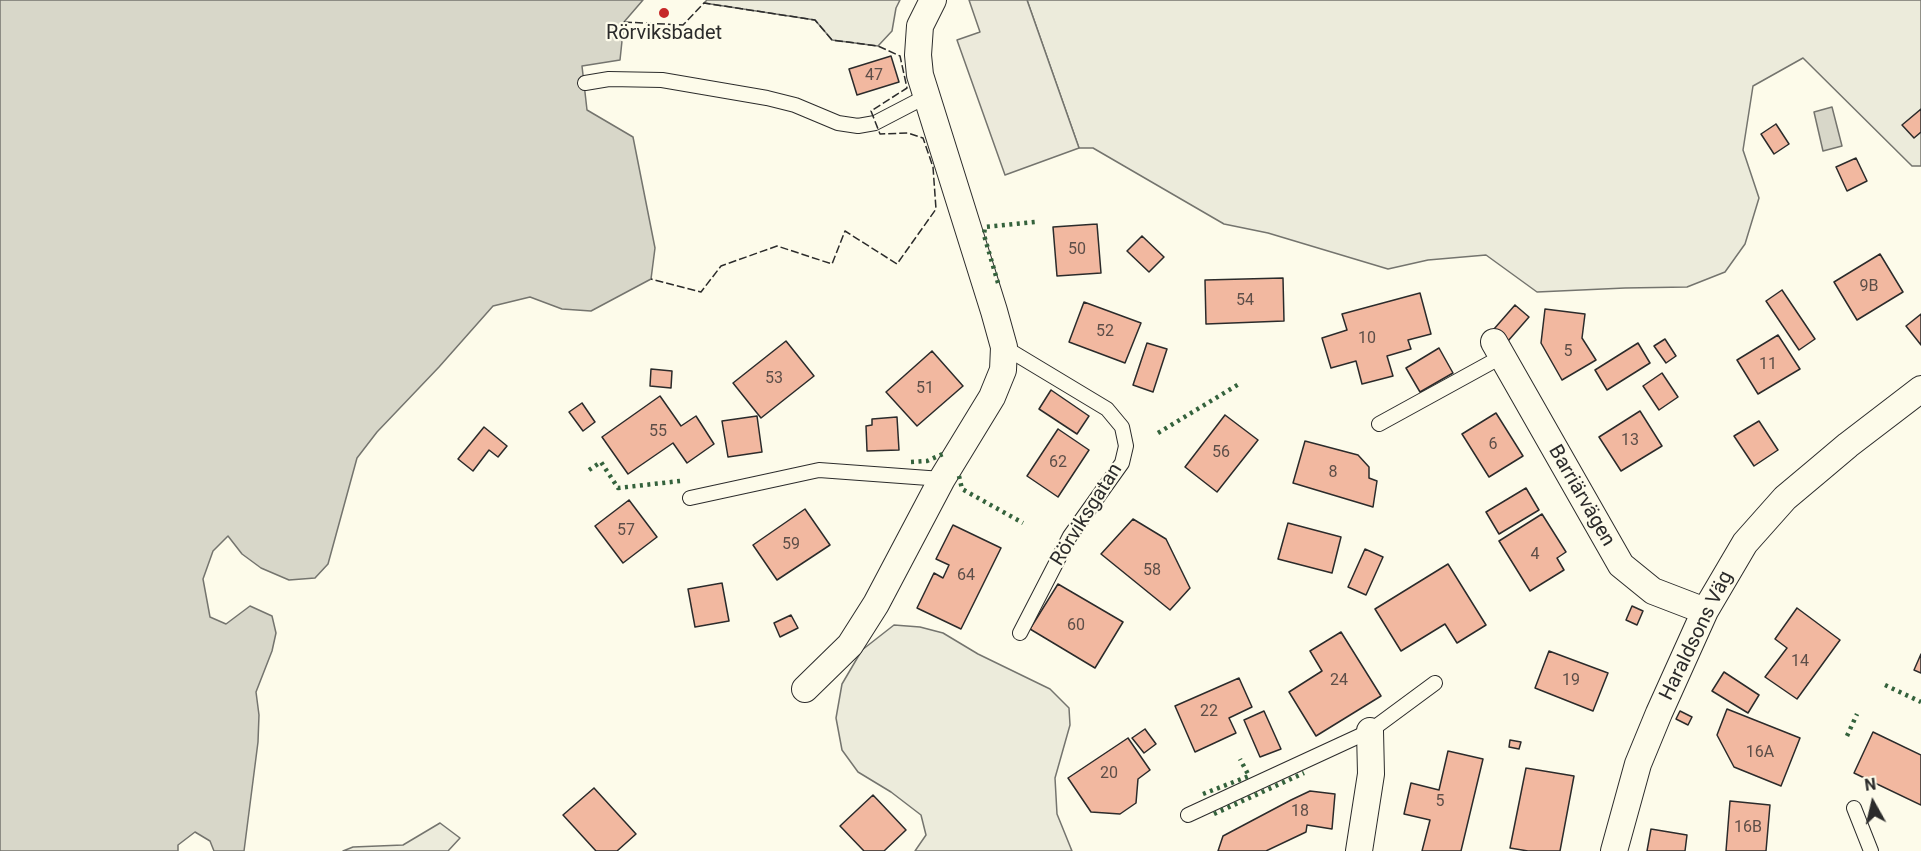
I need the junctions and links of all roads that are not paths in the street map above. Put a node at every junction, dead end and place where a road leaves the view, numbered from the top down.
1 (933, 0) edge
2 (585, 83) dead end
3 (925, 97) junction
4 (1004, 347) junction
5 (1497, 350) joint
6 (1921, 389) edge
7 (1379, 424) dead end
8 (942, 479) junction
9 (690, 498) dead end
10 (1705, 611) junction
11 (1020, 633) dead end
12 (1435, 683) dead end
13 (805, 689) dead end
14 (1370, 731) junction
15 (1854, 808) dead end
16 (1188, 815) dead end
17 (1359, 851) edge
18 (1614, 851) edge
19 (1871, 851) edge

1 - 3 street
2 - 3 lane
3 - 4 street
4 - 8 street
4 - 11 lane, Rörviksgatan
5 - 7 lane
5 - 10 street, Barriärvägen
6 - 10 street, Haraldsons Väg
8 - 9 lane
8 - 13 street
10 - 18 street, Haraldsons Väg
12 - 14 lane
14 - 16 lane
14 - 17 street
15 - 19 lane

